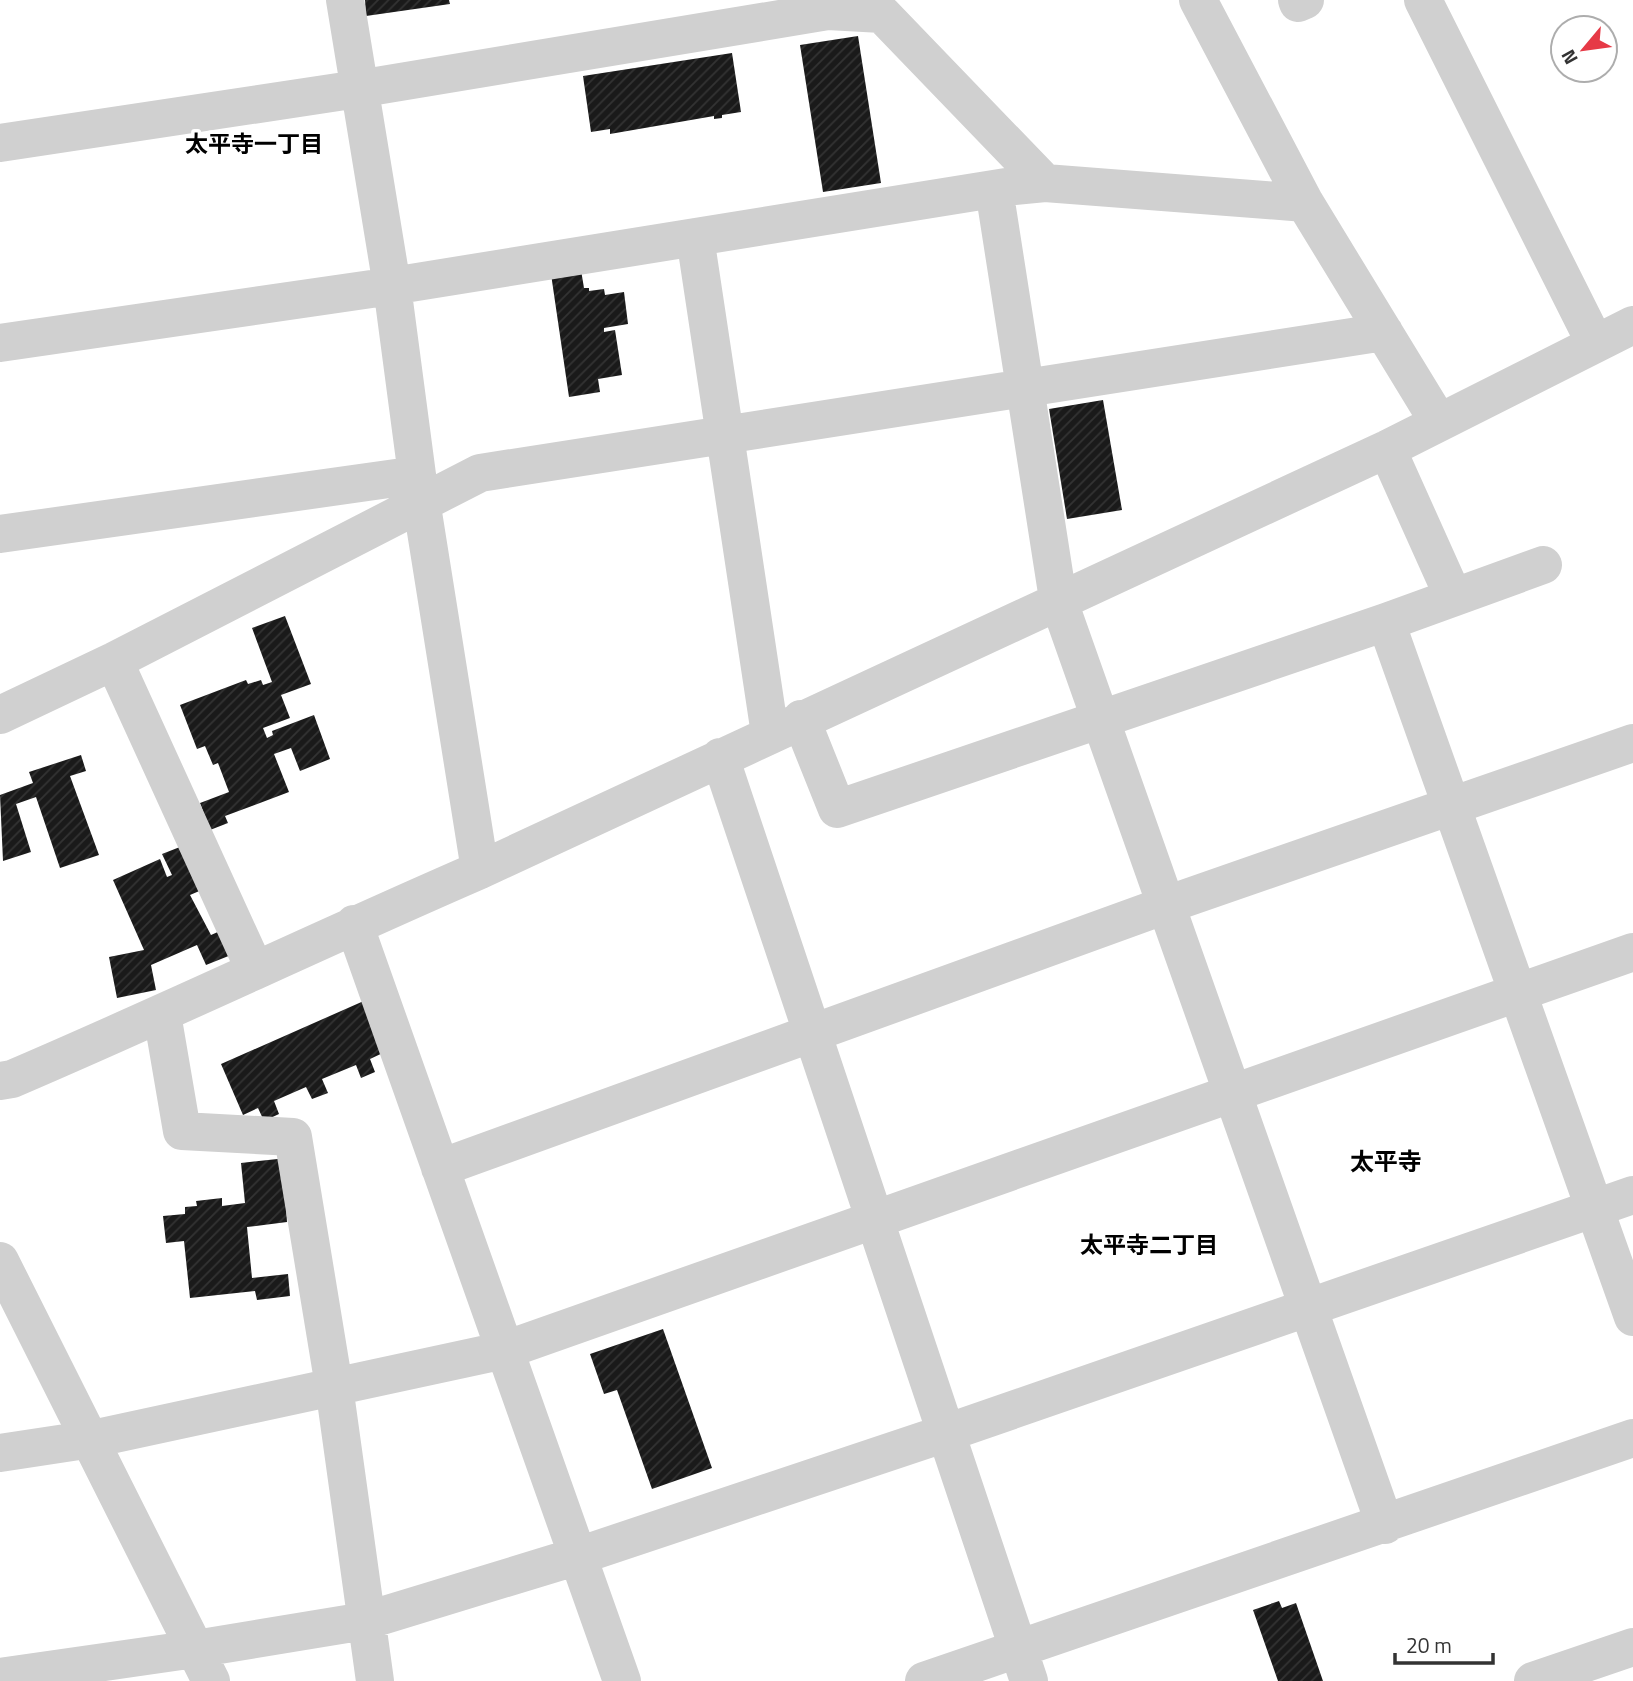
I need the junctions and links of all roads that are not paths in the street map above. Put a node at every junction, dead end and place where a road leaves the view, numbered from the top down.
1 (345, 0) edge
2 (1199, 0) edge
3 (1297, 0) edge
4 (1304, 0) edge
5 (1423, 0) edge
6 (358, 89) junction
7 (0, 143) edge
8 (1045, 183) junction
9 (995, 189) junction
10 (1305, 203) junction
11 (695, 237) junction
12 (392, 286) junction
13 (1633, 325) edge
14 (1384, 332) junction
15 (0, 343) edge
16 (1595, 343) junction
17 (1025, 388) junction
18 (1438, 421) junction
19 (725, 435) junction
20 (1387, 449) junction
21 (419, 488) junction
22 (0, 534) edge
23 (1542, 565) dead end
24 (1454, 596) junction
25 (1058, 599) junction
26 (1386, 622) junction
27 (114, 661) junction
28 (0, 715) edge
29 (1100, 720) junction
30 (785, 727) junction
31 (1633, 743) edge
32 (720, 757) junction
33 (1452, 807) junction
34 (480, 870) junction
35 (1166, 905) junction
36 (354, 924) junction
37 (1633, 952) edge
38 (255, 970) junction
39 (1518, 992) junction
40 (162, 1014) junction
41 (811, 1031) junction
42 (0, 1080) edge
43 (1232, 1093) junction
44 (440, 1168) junction
45 (1633, 1195) edge
46 (1594, 1208) junction
47 (875, 1220) junction
48 (0, 1261) edge
49 (1308, 1306) junction
50 (1633, 1317) edge
51 (505, 1350) junction
52 (334, 1386) junction
53 (946, 1433) junction
54 (1633, 1438) edge
55 (92, 1439) junction
56 (0, 1453) edge
57 (1385, 1525) junction
58 (578, 1556) junction
59 (365, 1621) junction
60 (1633, 1647) edge
61 (203, 1665) edge
62 (1024, 1665) edge
63 (0, 1676) edge
64 (374, 1681) edge
65 (622, 1681) edge
66 (924, 1681) edge
67 (1533, 1681) edge

1 - 6 street
2 - 10 street
3 - 4 street
5 - 16 street
6 - 7 street
6 - 8 street
6 - 12 street
8 - 9 street
8 - 10 street
9 - 11 street
9 - 17 street
10 - 14 street
11 - 12 street
11 - 19 street
12 - 15 street
12 - 21 street
13 - 16 street
14 - 17 street
14 - 18 street
16 - 18 street
17 - 19 street
17 - 25 street
18 - 20 street
19 - 21 street
19 - 30 street
20 - 24 street
20 - 25 street
21 - 22 street
21 - 27 street
21 - 34 street
23 - 24 street
24 - 26 street
25 - 29 street
25 - 30 street
26 - 29 street
26 - 33 street
27 - 28 street
27 - 38 street
29 - 30 street
29 - 35 street
30 - 32 street
31 - 33 street
32 - 34 street
32 - 41 street
33 - 35 street
33 - 39 street
34 - 36 street
35 - 41 street
35 - 43 street
36 - 38 street
36 - 44 street
37 - 39 street
38 - 40 street
39 - 43 street
39 - 46 street
40 - 42 street
40 - 52 street
41 - 44 street
41 - 47 street
43 - 47 street
43 - 49 street
44 - 51 street
45 - 46 street
46 - 49 street
46 - 50 street
47 - 51 street
47 - 53 street
48 - 55 street
49 - 53 street
49 - 57 street
51 - 52 street
51 - 58 street
52 - 55 street
52 - 59 street
53 - 58 street
53 - 62 street
54 - 57 street
55 - 56 street
55 - 61 street
57 - 62 street
58 - 59 street
58 - 65 street
59 - 61 street
59 - 64 street
60 - 67 street
61 - 63 street
62 - 66 street

